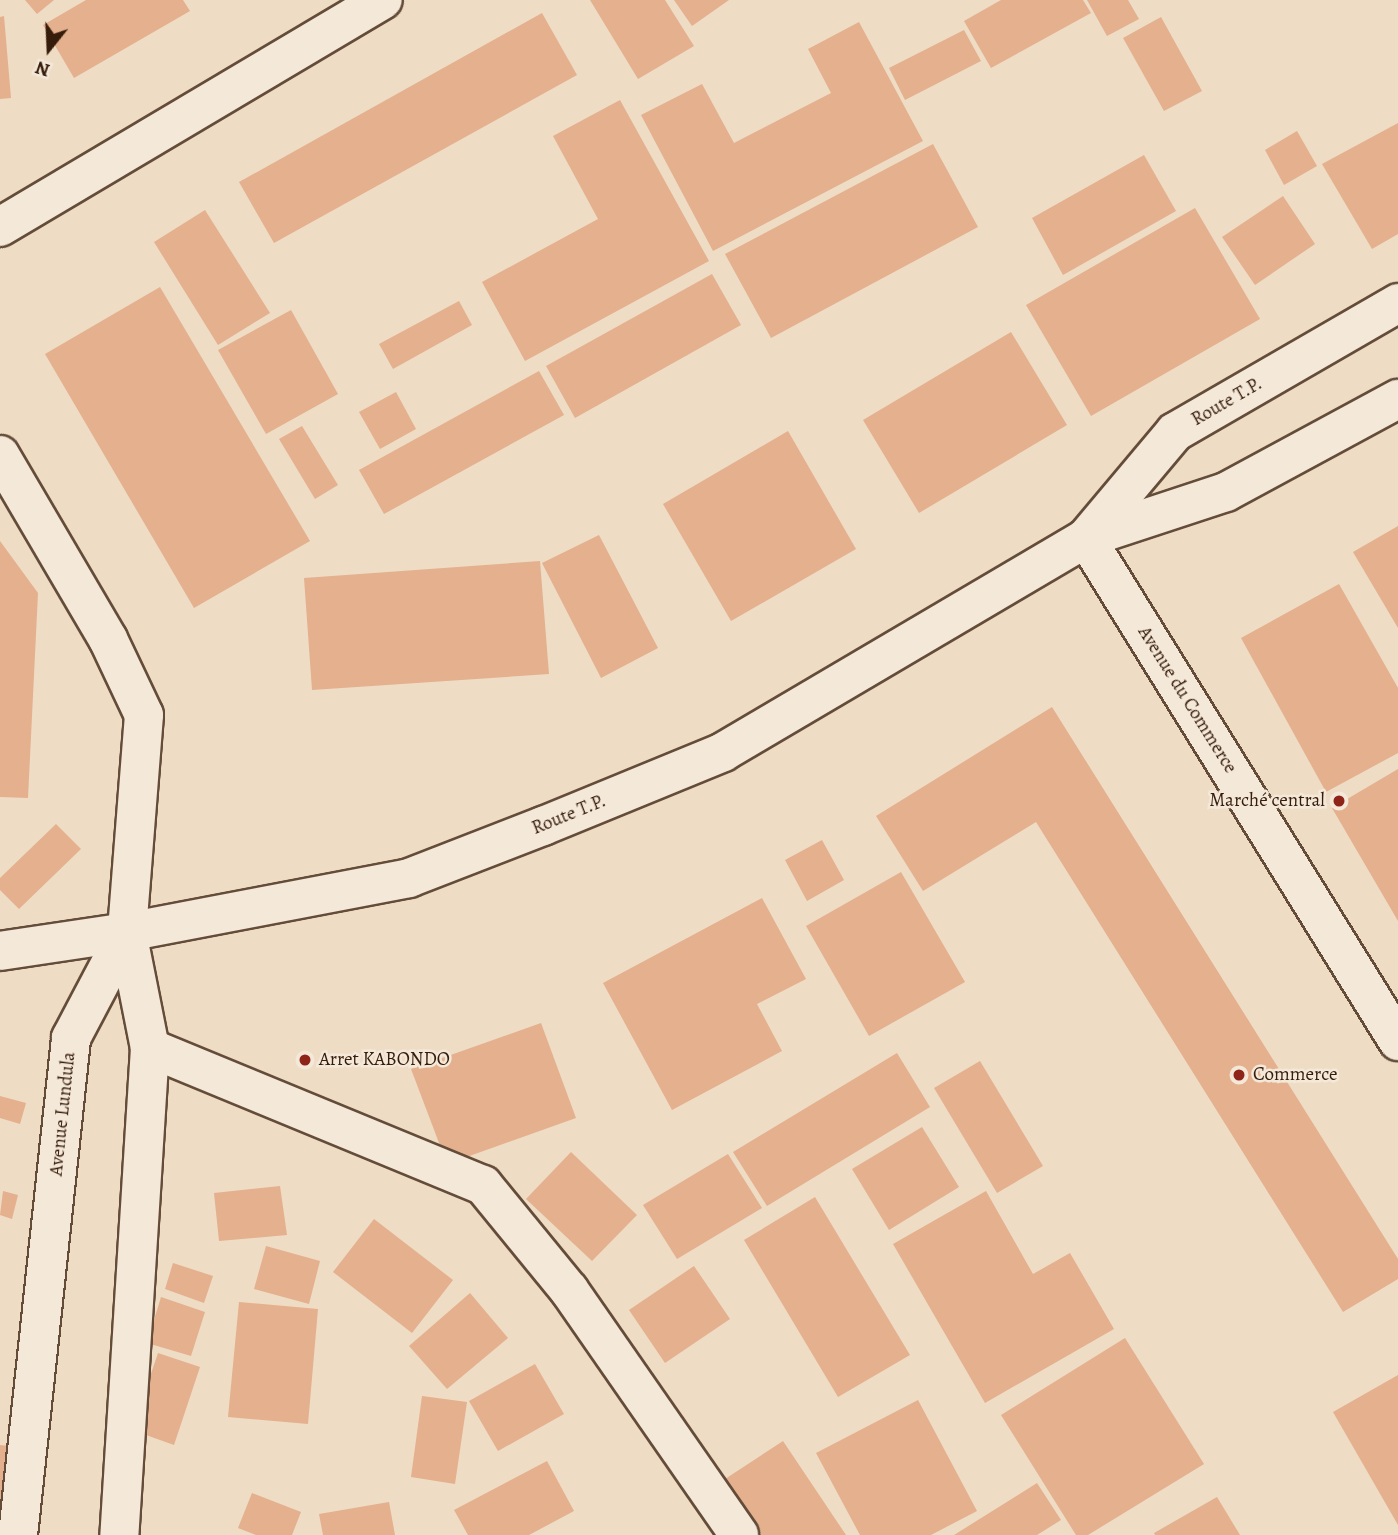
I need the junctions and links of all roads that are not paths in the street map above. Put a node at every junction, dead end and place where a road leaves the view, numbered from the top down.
1 (383, 0) edge
2 (0, 227) edge
3 (1398, 303) edge
4 (1398, 399) edge
5 (0, 455) edge
6 (1086, 538) junction
7 (127, 932) junction
8 (0, 951) edge
9 (1398, 1041) edge
10 (150, 1048) junction
11 (18, 1535) edge
12 (119, 1535) edge
13 (739, 1535) edge

1 - 2 street
3 - 6 street, Route T.P.
4 - 6 street, Route T.P.
5 - 7 street
6 - 7 street, Route T.P.
6 - 9 street, Avenue du Commerce
7 - 8 street, Route T.P.
7 - 10 street
7 - 11 street, Avenue Lundula
10 - 12 street
10 - 13 street

